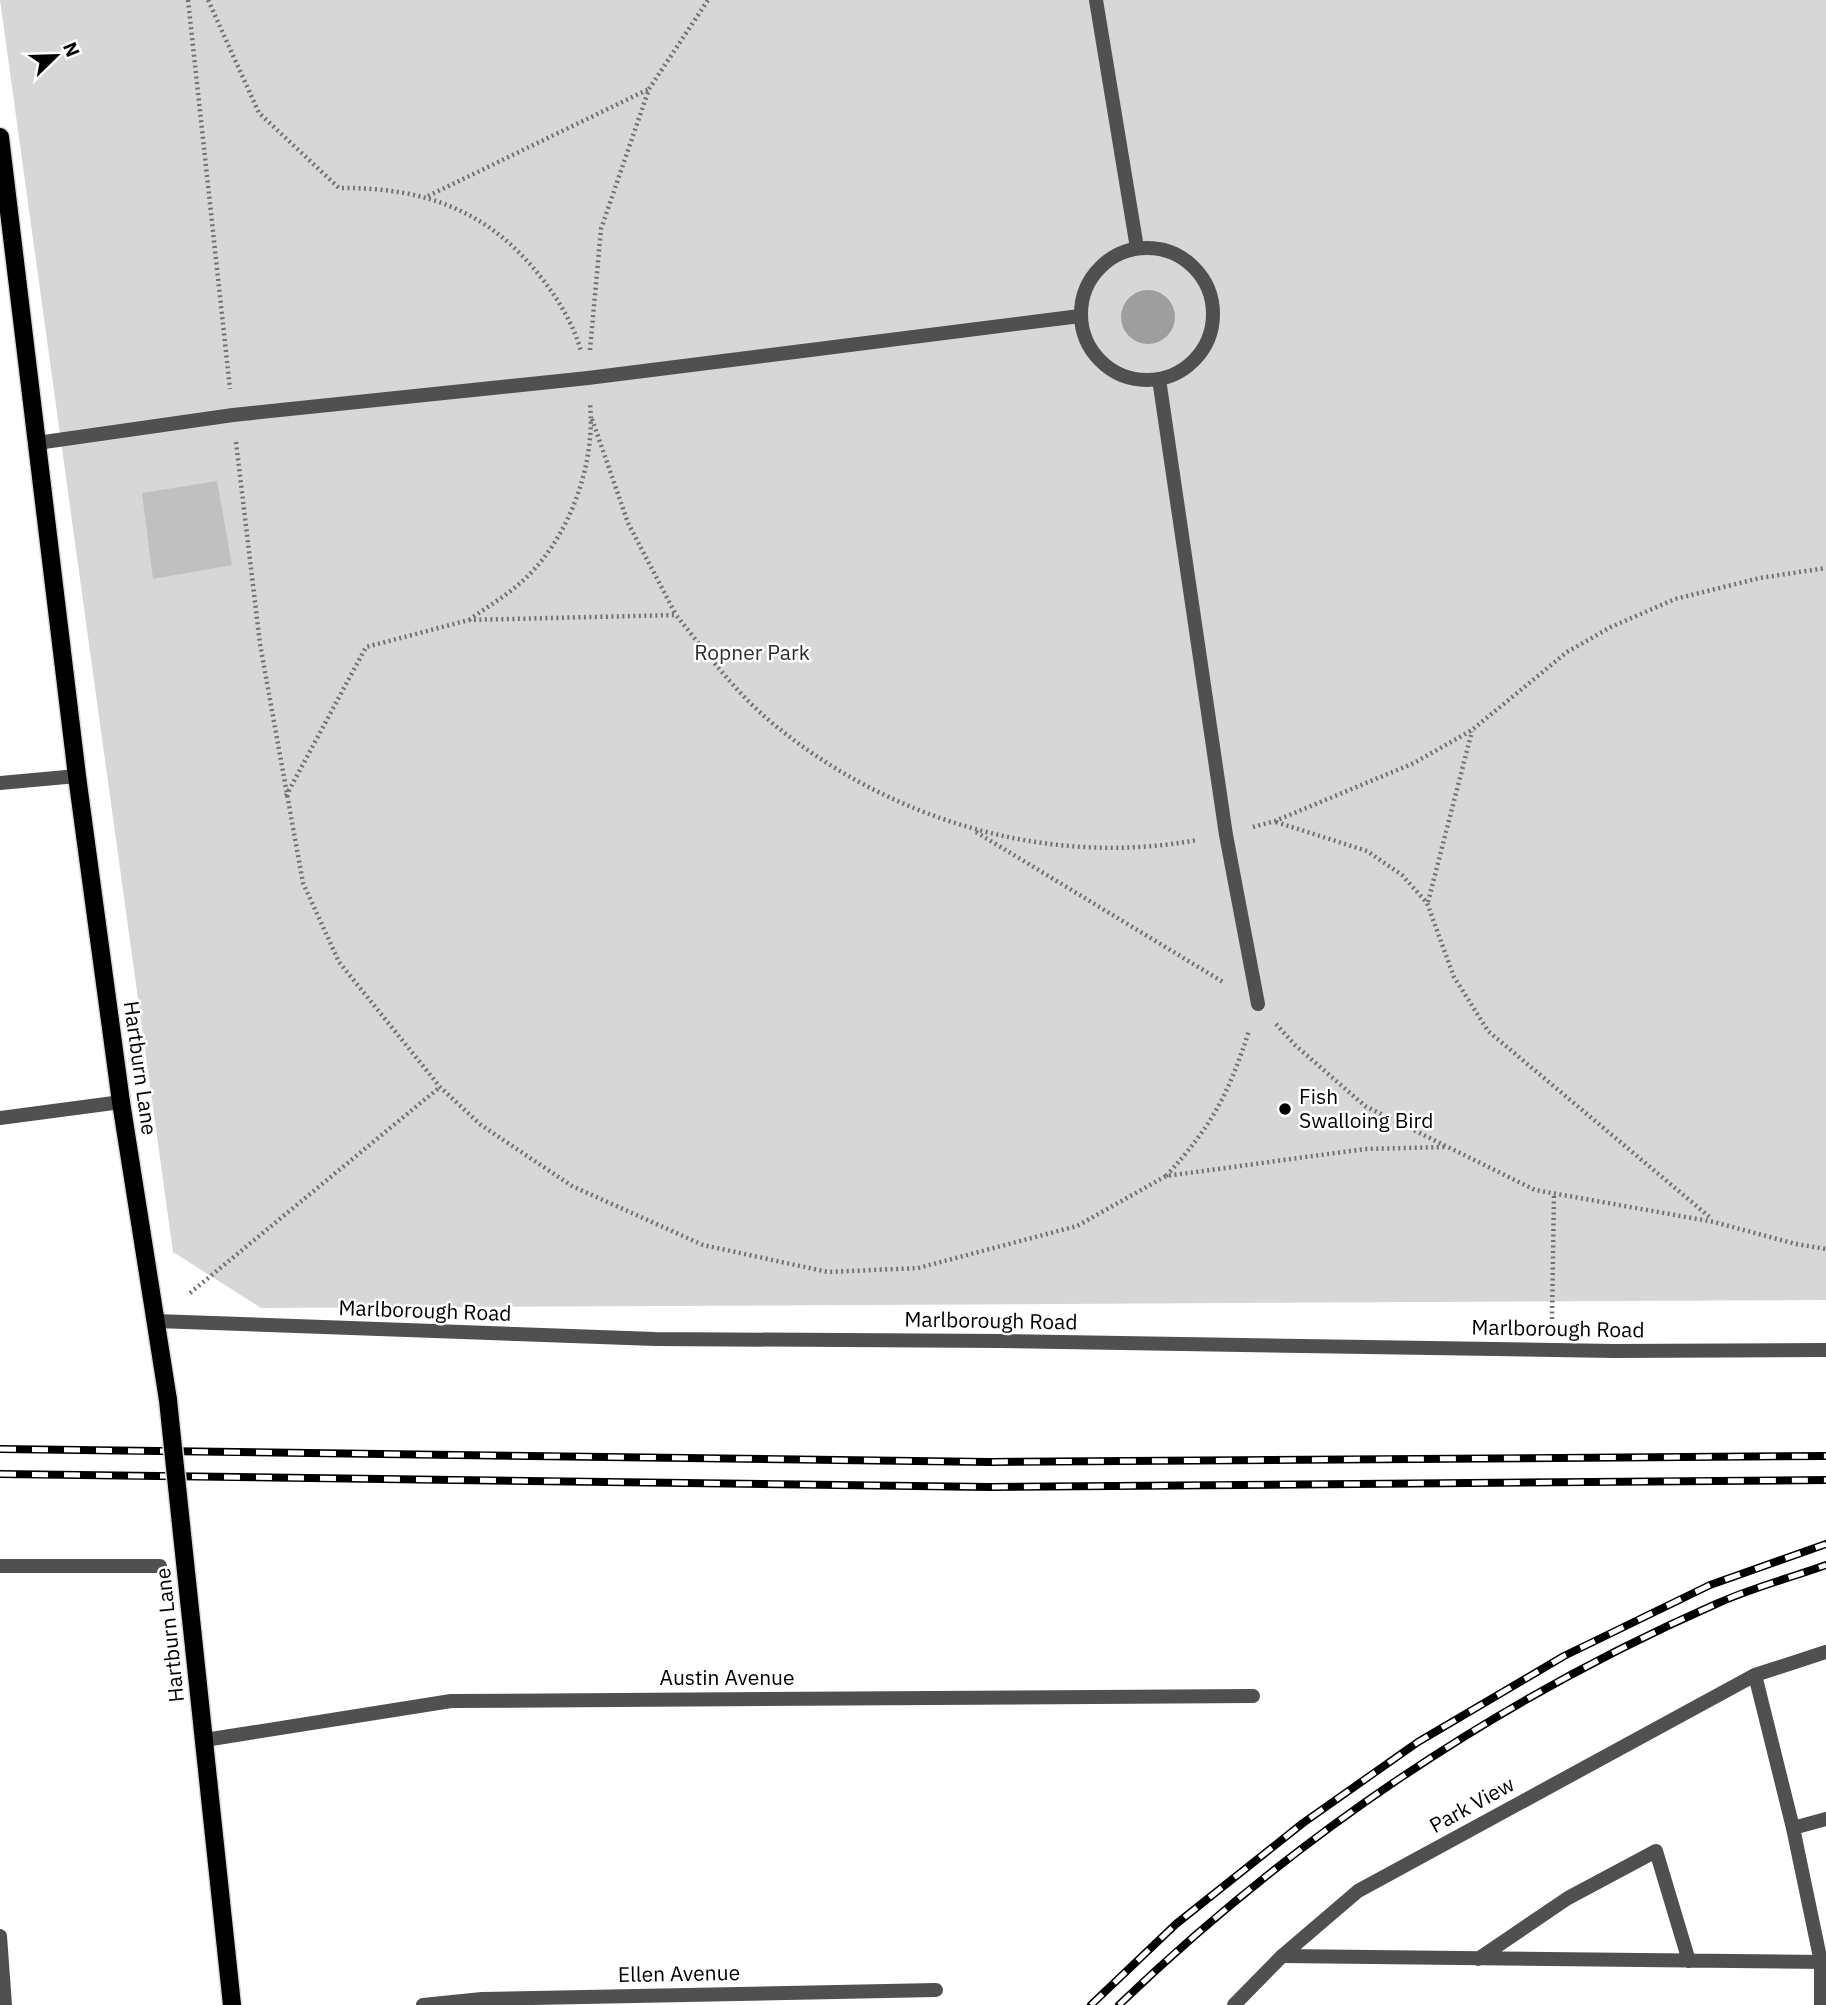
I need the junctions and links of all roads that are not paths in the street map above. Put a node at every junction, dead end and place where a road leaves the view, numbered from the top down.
1 (1096, 0) edge
2 (0, 137) edge
3 (1137, 248) junction
4 (1080, 316) junction
5 (1159, 379) junction
6 (37, 443) junction
7 (77, 776) junction
8 (0, 783) edge
9 (1258, 1004) road end
10 (121, 1101) junction
11 (0, 1118) edge
12 (156, 1321) junction
13 (1826, 1350) edge
14 (0, 1566) edge
15 (160, 1566) dead end
16 (1826, 1652) edge
17 (1755, 1675) junction
18 (1253, 1696) dead end
19 (205, 1740) junction
20 (1826, 1819) edge
21 (1793, 1828) junction
22 (0, 1936) edge
23 (1283, 1956) junction
24 (1478, 1959) junction
25 (1689, 1961) junction
26 (1824, 1962) edge
27 (936, 1990) dead end
28 (5, 2005) edge
29 (232, 2005) edge
30 (423, 2005) edge
31 (1234, 2005) edge
32 (1821, 2005) edge

1 - 3 street
2 - 6 main road, Hartburn Lane
3 - 4 street
3 - 5 street
4 - 5 street
4 - 6 street
5 - 9 street
6 - 7 main road, Hartburn Lane
7 - 8 street
7 - 10 main road, Hartburn Lane
10 - 11 street
10 - 12 main road, Hartburn Lane
12 - 13 street, Marlborough Road
12 - 19 main road, Hartburn Lane, bridge
14 - 15 street
16 - 17 street, Park View
17 - 21 street
17 - 23 street, Park View
18 - 19 street, Austin Avenue
19 - 29 main road, Hartburn Lane
20 - 21 street
21 - 26 street
22 - 28 street
23 - 24 street
23 - 31 street, Park View
24 - 25 street
24 - 25 street
25 - 26 street
26 - 32 street
27 - 30 street, Ellen Avenue

